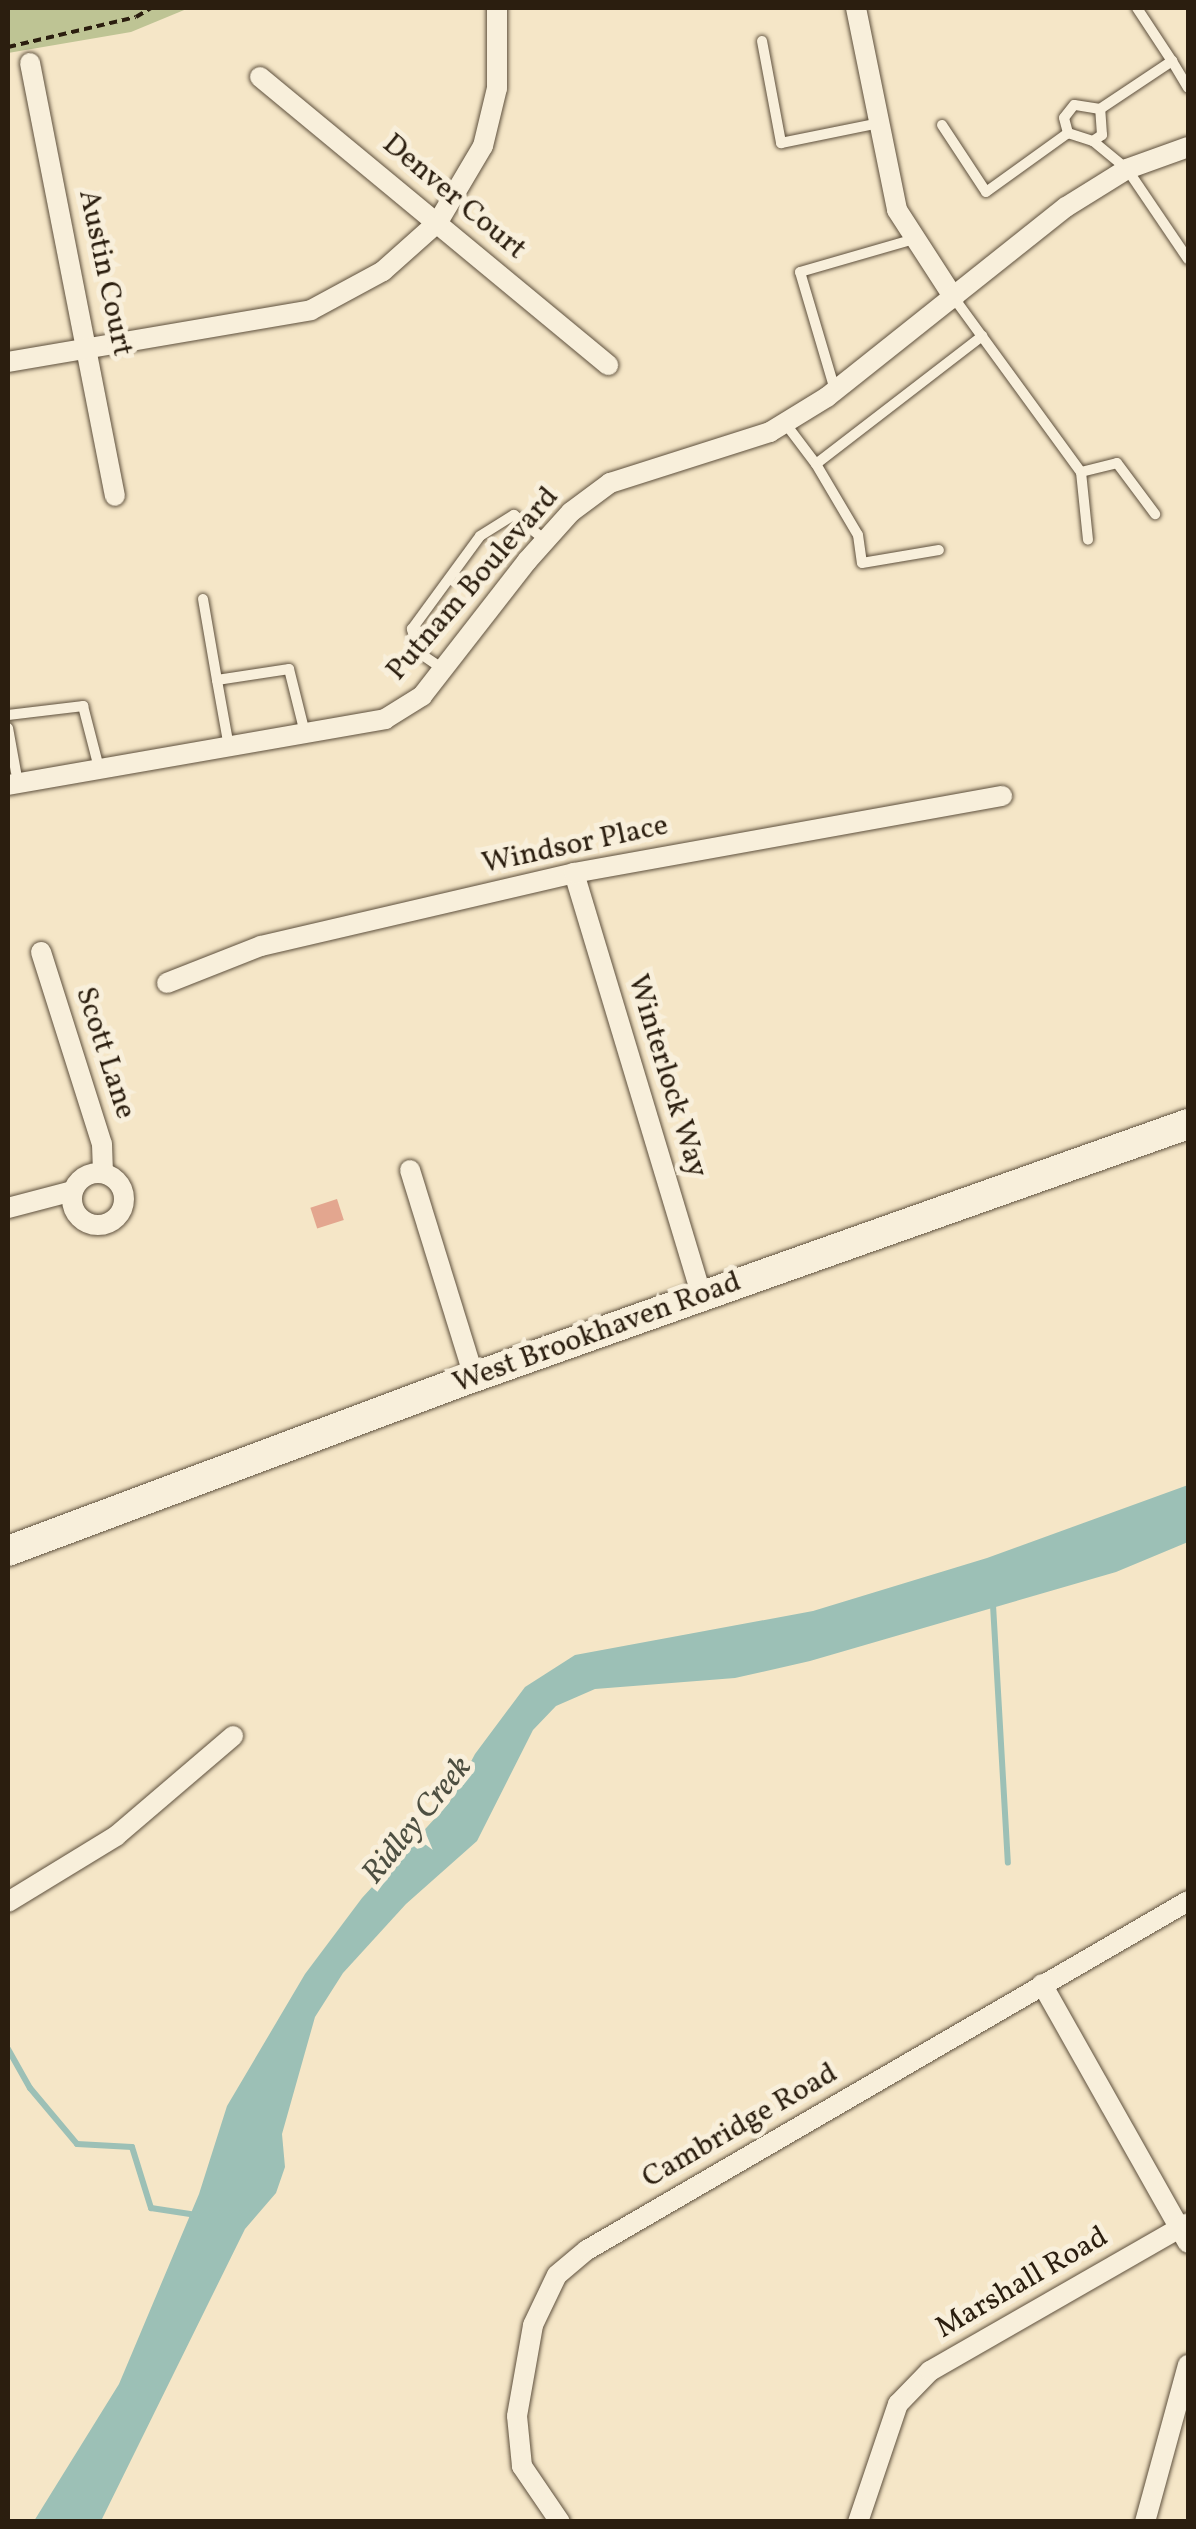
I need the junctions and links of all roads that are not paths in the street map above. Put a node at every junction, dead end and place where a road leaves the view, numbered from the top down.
1 (497, 8) edge
2 (856, 8) edge
3 (1137, 8) edge
4 (762, 41) dead end
5 (1172, 61) junction
6 (30, 63) dead end
7 (260, 77) dead end
8 (1188, 88) edge
9 (1100, 108) junction
10 (880, 123) junction
11 (942, 125) dead end
12 (1068, 133) junction
13 (1093, 141) junction
14 (1188, 147) edge
15 (1126, 170) junction
16 (438, 222) junction
17 (914, 239) junction
18 (1188, 259) edge
19 (954, 298) junction
20 (982, 336) junction
21 (91, 348) junction
22 (8, 362) edge
23 (608, 365) dead end
24 (836, 390) junction
25 (785, 423) junction
26 (816, 464) junction
27 (1081, 472) junction
28 (115, 496) dead end
29 (1155, 514) dead end
30 (546, 540) junction
31 (1088, 540) dead end
32 (939, 550) dead end
33 (203, 600) dead end
34 (443, 669) junction
35 (216, 680) junction
36 (8, 716) edge
37 (8, 728) edge
38 (306, 734) junction
39 (229, 747) junction
40 (100, 770) junction
41 (13, 784) edge
42 (1002, 796) dead end
43 (574, 873) junction
44 (41, 952) dead end
45 (167, 983) dead end
46 (1188, 1124) edge
47 (410, 1170) dead end
48 (103, 1173) junction
49 (73, 1190) junction
50 (8, 1208) edge
51 (702, 1296) junction
52 (474, 1377) junction
53 (8, 1551) edge
54 (232, 1736) dead end
55 (8, 1902) edge
56 (1188, 1902) edge
57 (1042, 1984) junction
58 (1186, 2232) edge
59 (1188, 2365) edge
60 (560, 2522) edge
61 (858, 2522) edge
62 (1145, 2522) edge

1 - 16 street
2 - 10 street
3 - 5 lane
4 - 10 lane
5 - 8 lane
5 - 9 lane
6 - 21 street, Austin Court
7 - 16 street, Denver Court
9 - 12 lane
9 - 13 lane
10 - 17 street
11 - 12 lane
12 - 13 lane
13 - 15 lane
14 - 15 street, Putnam Boulevard
15 - 18 lane
15 - 19 street, Putnam Boulevard
16 - 21 street
16 - 23 street, Denver Court
17 - 19 street
17 - 24 lane
19 - 20 lane
19 - 24 street, Putnam Boulevard
20 - 26 lane
20 - 27 lane
21 - 22 street
21 - 28 street, Austin Court
24 - 25 street, Putnam Boulevard
25 - 26 lane
25 - 30 street, Putnam Boulevard
26 - 32 lane
27 - 29 lane
27 - 31 lane
30 - 34 street, Putnam Boulevard
30 - 34 lane
33 - 35 lane
34 - 38 street, Putnam Boulevard
35 - 38 lane
35 - 39 lane
36 - 40 lane
37 - 41 lane
38 - 39 street, Putnam Boulevard
39 - 40 street, Putnam Boulevard
40 - 41 street, Putnam Boulevard
42 - 43 street, Windsor Place
43 - 45 street, Windsor Place
43 - 51 street, Winterlock Way
44 - 48 street, Scott Lane
46 - 51 street, West Brookhaven Road
47 - 52 street
48 - 49 street
48 - 49 street, Scott Lane
49 - 50 street
51 - 52 street, West Brookhaven Road
52 - 53 street, West Brookhaven Road
54 - 55 street
56 - 57 street, Cambridge Road
57 - 58 street
57 - 60 street, Cambridge Road
58 - 61 street, Marshall Road
59 - 62 street

